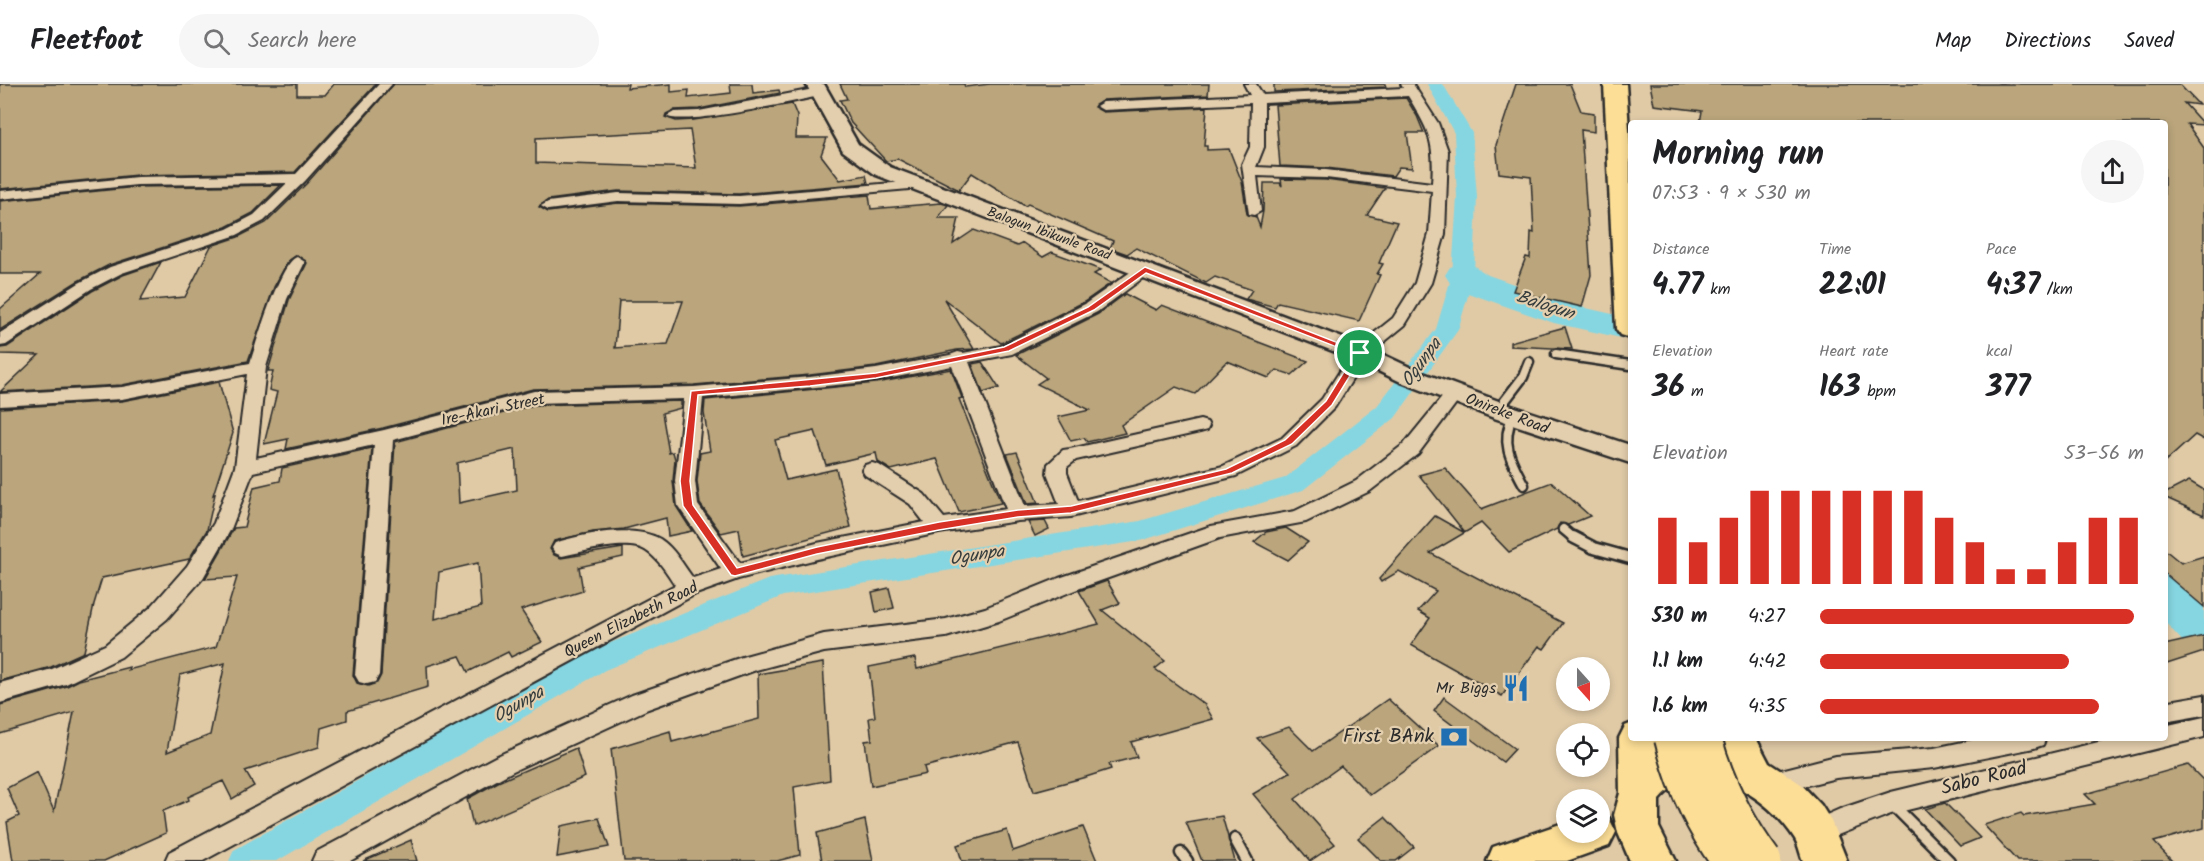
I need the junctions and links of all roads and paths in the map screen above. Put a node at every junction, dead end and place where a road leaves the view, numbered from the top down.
1 (386, 84) edge
2 (1250, 84) edge
3 (1615, 84) edge
4 (1635, 84) edge
5 (817, 88) edge
6 (1409, 88) edge
7 (1258, 98) junction
8 (1103, 106) dead end
9 (674, 116) dead end
10 (1629, 120) edge
11 (1627, 134) edge
12 (1249, 171) junction
13 (300, 178) junction
14 (916, 185) junction
15 (1440, 188) junction
16 (0, 195) edge
17 (1628, 198) edge
18 (548, 206) dead end
19 (1254, 211) dead end
20 (297, 262) dead end
21 (1145, 270) junction
22 (0, 341) edge
23 (1360, 353) junction
24 (1556, 354) dead end
25 (958, 357) junction
26 (1529, 362) dead end
27 (1628, 365) edge
28 (257, 367) junction
29 (1386, 367) joint
30 (1444, 390) junction
31 (694, 393) junction
32 (0, 400) edge
33 (1505, 413) junction
34 (1200, 426) dead end
35 (384, 435) junction
36 (1628, 453) edge
37 (245, 467) junction
38 (872, 470) dead end
39 (1524, 485) dead end
40 (1071, 510) junction
41 (1018, 514) junction
42 (939, 526) junction
43 (1563, 529) dead end
44 (562, 548) dead end
45 (1628, 557) edge
46 (735, 572) junction
47 (688, 588) junction
48 (367, 675) dead end
49 (0, 693) edge
50 (2204, 705) edge
51 (2168, 711) edge
52 (2204, 727) edge
53 (2168, 735) edge
54 (1638, 741) edge
55 (1674, 741) edge
56 (1704, 741) edge
57 (1737, 741) edge
58 (2019, 741) edge
59 (2145, 741) edge
60 (1762, 780) junction
61 (1892, 803) junction
62 (1625, 812) edge
63 (1235, 839) dead end
64 (1562, 843) edge
65 (1820, 847) edge
66 (178, 861) edge
67 (325, 861) edge
68 (1247, 861) edge
69 (1509, 861) edge
70 (1654, 861) edge
71 (1730, 861) edge
72 (1763, 861) edge
73 (1948, 861) edge

1 - 13 street
2 - 7 street
3 - 11 highway
4 - 10 highway
5 - 9 street
5 - 14 street, Balogun Ibikunle Road
6 - 7 street
6 - 15 street, Queen Elizabeth Road
7 - 8 street
7 - 12 street
11 - 17 highway
12 - 15 street
12 - 19 street
13 - 16 street
13 - 22 street
14 - 18 street
14 - 21 street, Balogun Ibikunle Road
15 - 23 street, Queen Elizabeth Road
20 - 28 street
21 - 23 street, Balogun Ibikunle Road
21 - 25 street, Ire-Akari Street
23 - 29 street, Balogun Ibikunle Road
23 - 40 street, Queen Elizabeth Road
24 - 27 lane
25 - 31 street, Ire-Akari Street
25 - 41 street
26 - 33 lane
28 - 32 street
28 - 37 street
29 - 30 street, Onireke Road
30 - 33 street, Onireke Road
30 - 67 street
31 - 35 street, Ire-Akari Street
31 - 46 street
33 - 36 street, Onireke Road
33 - 39 lane
34 - 40 street
35 - 37 street, Ire-Akari Street
35 - 48 street
37 - 49 street
38 - 42 street
40 - 41 street, Queen Elizabeth Road
41 - 42 street, Queen Elizabeth Road
42 - 46 street, Queen Elizabeth Road
43 - 45 lane
44 - 47 street
46 - 47 street, Queen Elizabeth Road
47 - 66 street, Queen Elizabeth Road
50 - 51 street
52 - 53 street
54 - 62 highway
55 - 71 main road, bridge
56 - 72 main road, bridge
57 - 60 highway
58 - 60 street, Sabo Road
59 - 61 street, Sabo Road
60 - 62 highway
60 - 65 highway
61 - 65 street, Sabo Road
61 - 73 lane
62 - 70 highway
63 - 68 lane
64 - 69 highway

